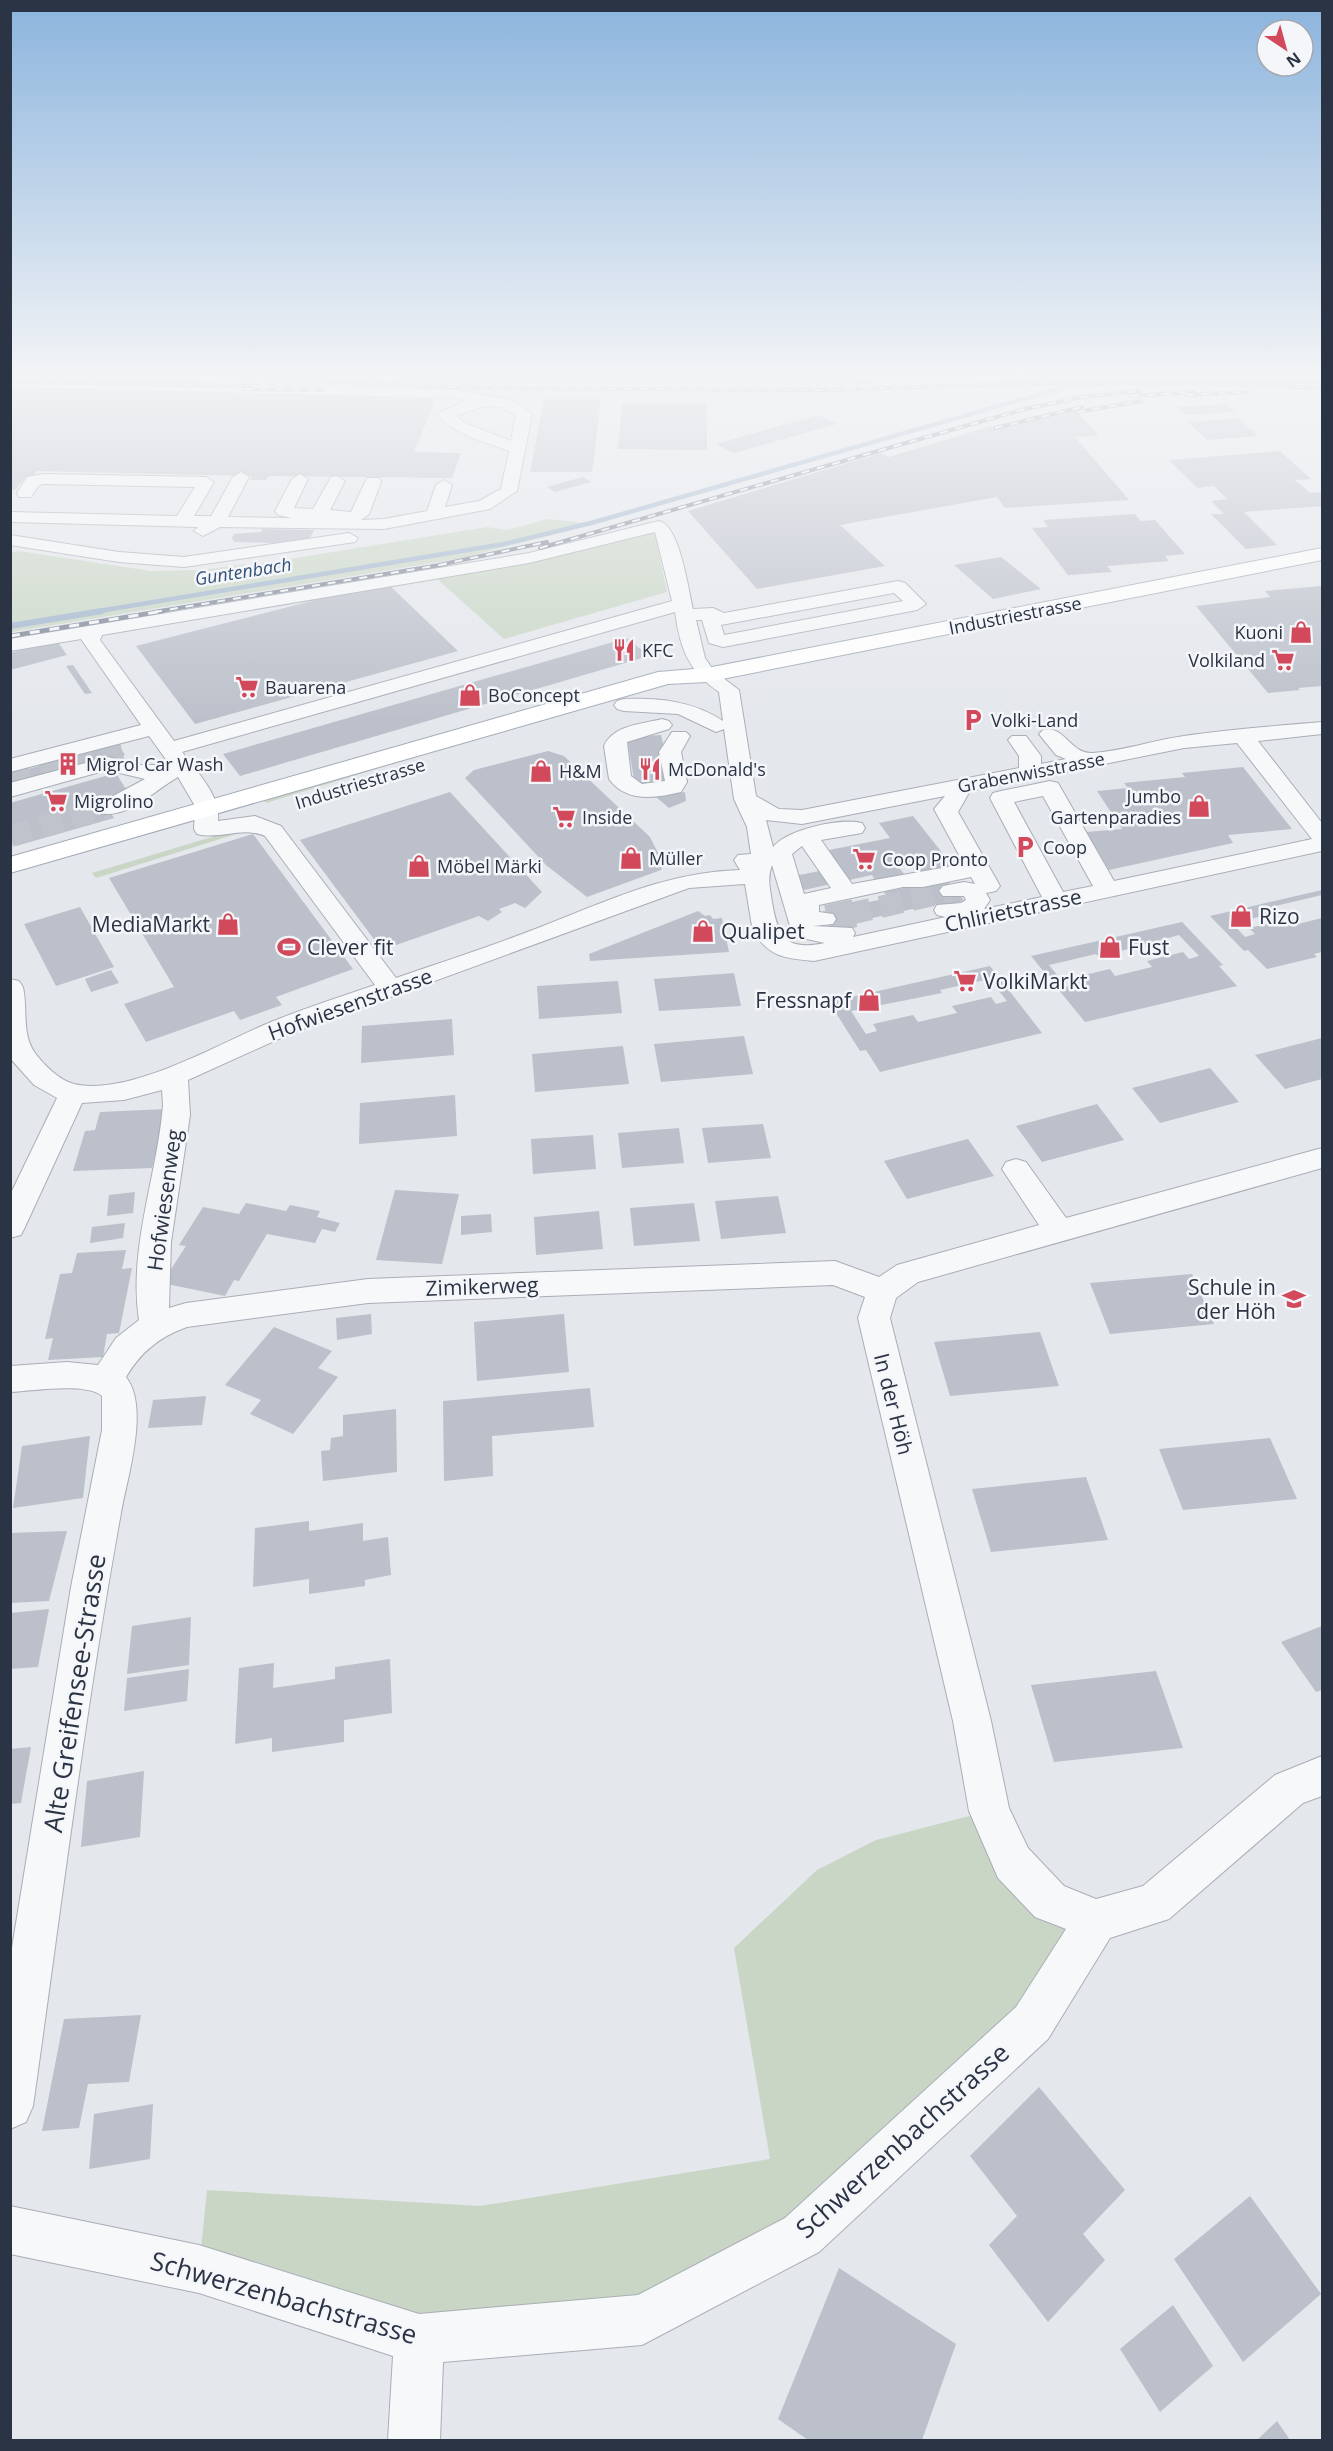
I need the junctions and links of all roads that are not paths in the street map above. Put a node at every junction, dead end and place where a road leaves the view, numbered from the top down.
1 (233, 491) edge
2 (294, 491) edge
3 (331, 491) edge
4 (369, 491) edge
5 (442, 491) edge
6 (509, 491) edge
7 (18, 497) edge
8 (508, 512) dead end
9 (434, 515) junction
10 (10, 517) edge
11 (317, 519) junction
12 (183, 520) junction
13 (217, 521) junction
14 (10, 540) edge
15 (1323, 554) edge
16 (209, 560) junction
17 (184, 562) junction
18 (683, 610) junction
19 (721, 619) junction
20 (93, 633) junction
21 (10, 645) edge
22 (708, 675) junction
23 (624, 705) junction
24 (716, 726) junction
25 (154, 728) junction
26 (1323, 728) edge
27 (1050, 734) dead end
28 (1252, 734) junction
29 (1018, 740) dead end
30 (169, 748) junction
31 (122, 750) tunnel mouth
32 (1089, 761) junction
33 (10, 766) edge
34 (172, 771) junction
35 (1030, 772) junction
36 (962, 785) junction
37 (10, 790) edge
38 (1001, 798) junction
39 (745, 799) junction
40 (1323, 805) edge
41 (108, 808) tunnel mouth
42 (947, 808) junction
43 (207, 818) junction
44 (811, 823) junction
45 (749, 831) junction
46 (1323, 837) edge
47 (1323, 844) edge
48 (10, 866) edge
49 (979, 868) junction
50 (756, 877) junction
51 (10, 887) edge
52 (1107, 890) junction
53 (951, 891) tunnel mouth
54 (846, 892) junction
55 (1056, 901) junction
56 (1001, 913) junction
57 (827, 919) tunnel mouth
58 (10, 987) edge
59 (391, 989) junction
60 (173, 1074) junction
61 (73, 1093) junction
62 (1323, 1158) edge
63 (1016, 1169) dead end
64 (10, 1227) edge
65 (1059, 1231) junction
66 (882, 1292) junction
67 (156, 1326) junction
68 (10, 1379) edge
69 (107, 1379) junction
70 (1323, 1776) edge
71 (1096, 1920) junction
72 (10, 2106) edge
73 (10, 2230) edge
74 (419, 2339) junction
75 (414, 2440) edge

1 - 13 street
2 - 11 street
3 - 11 street
4 - 11 street
5 - 9 street
6 - 9 street
7 - 12 street
8 - 16 street
9 - 11 street
10 - 12 street
11 - 13 street
12 - 13 street
13 - 16 street
13 - 17 street
14 - 17 street
15 - 22 main road, Industriestrasse
16 - 17 street
18 - 19 street
18 - 20 street
18 - 22 street
18 - 30 street
19 - 19 street
20 - 21 street
20 - 25 street
22 - 23 main road, Industriestrasse
22 - 24 street, Chlirietstrasse
22 - 39 street, Chlirietstrasse
22 - 43 main road, Industriestrasse
23 - 24 street
23 - 43 main road, Industriestrasse
24 - 45 street, Chlirietstrasse
25 - 30 street
25 - 33 street
26 - 28 street, Grabenwisstrasse
27 - 32 street
28 - 32 street, Grabenwisstrasse
28 - 40 street
28 - 46 street
29 - 35 street
30 - 34 street
31 - 34 street
32 - 35 street, Grabenwisstrasse
34 - 37 street
34 - 41 street
34 - 43 street
35 - 36 street, Grabenwisstrasse
36 - 42 street
36 - 44 street, Grabenwisstrasse
38 - 42 street
38 - 52 street
38 - 55 street
39 - 44 street, Grabenwisstrasse
39 - 45 street, Chlirietstrasse
42 - 44 street
42 - 49 street
43 - 48 main road, Industriestrasse
43 - 51 main road, Industriestrasse
43 - 59 street
44 - 45 street
44 - 53 street
44 - 54 street
45 - 50 street, Chlirietstrasse
47 - 52 street, Chlirietstrasse
49 - 54 street
49 - 56 street
50 - 56 street, Chlirietstrasse
50 - 59 street, Hofwiesenstrasse
52 - 55 street, Chlirietstrasse
54 - 57 street
55 - 56 street, Chlirietstrasse
58 - 61 street, Hofwiesenstrasse
59 - 60 street, Hofwiesenstrasse
60 - 61 street, Hofwiesenstrasse
60 - 67 street, Hofwiesenweg
61 - 64 street
62 - 65 street
63 - 65 street
65 - 66 street
66 - 67 street, Zimikerweg
66 - 71 street, In der Höh
67 - 69 street, Zimikerweg
68 - 69 street
69 - 72 street, Alte Greifensee-Strasse
70 - 71 street
71 - 74 street, Schwerzenbachstrasse
73 - 74 street, Schwerzenbachstrasse
74 - 75 street

